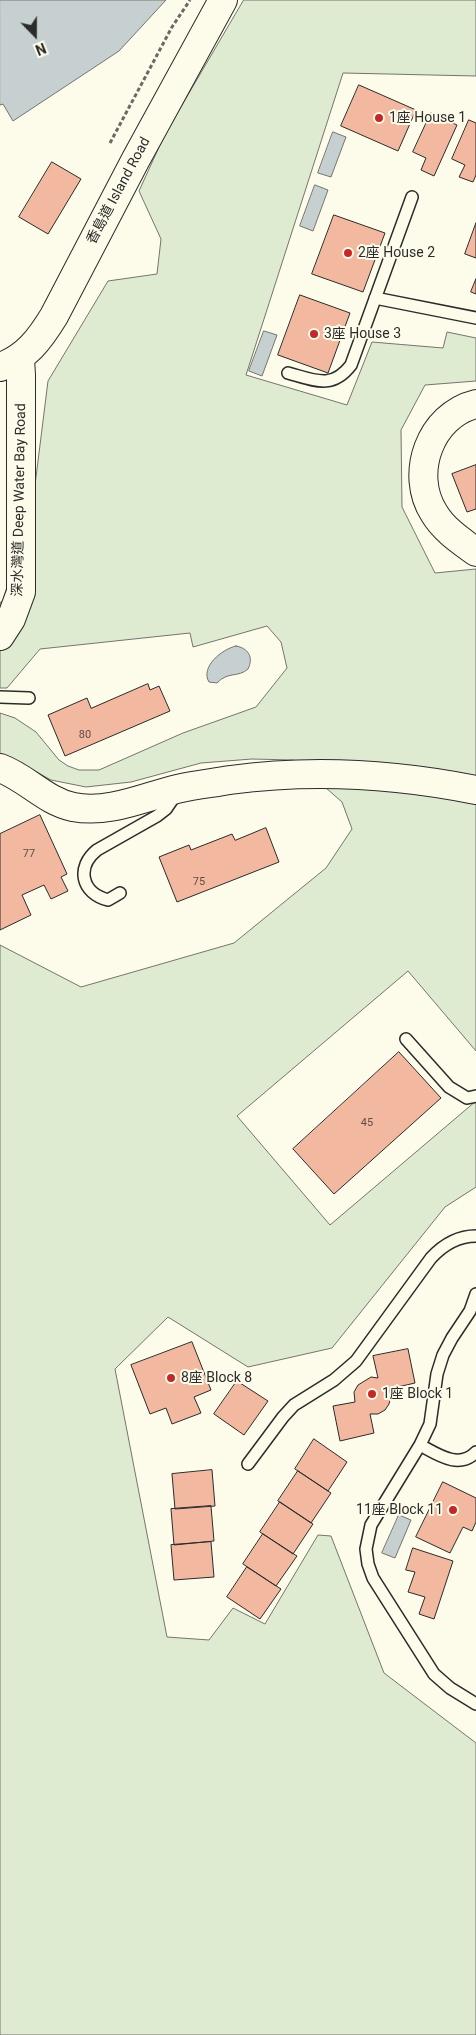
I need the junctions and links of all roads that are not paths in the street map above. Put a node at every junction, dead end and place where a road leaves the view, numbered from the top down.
1 (223, 0) edge
2 (412, 197) dead end
3 (375, 298) junction
4 (476, 318) edge
5 (10, 363) edge
6 (288, 373) dead end
7 (476, 404) edge
8 (476, 552) edge
9 (0, 636) edge
10 (0, 697) edge
11 (29, 698) dead end
12 (0, 768) edge
13 (179, 788) junction
14 (476, 790) edge
15 (120, 893) dead end
16 (406, 1039) dead end
17 (476, 1096) edge
18 (476, 1236) edge
19 (476, 1294) edge
20 (420, 1445) junction
21 (476, 1452) edge
22 (248, 1464) dead end
23 (476, 1704) edge

1 - 5 street, 香島道 Island Road
2 - 3 lane
3 - 4 lane
3 - 6 lane
5 - 9 street, 深水灣道 Deep Water Bay Road
7 - 8 street
10 - 11 lane
12 - 13 street
13 - 14 street
13 - 15 lane
16 - 17 lane
18 - 22 lane
19 - 20 lane
20 - 21 lane
20 - 23 lane

